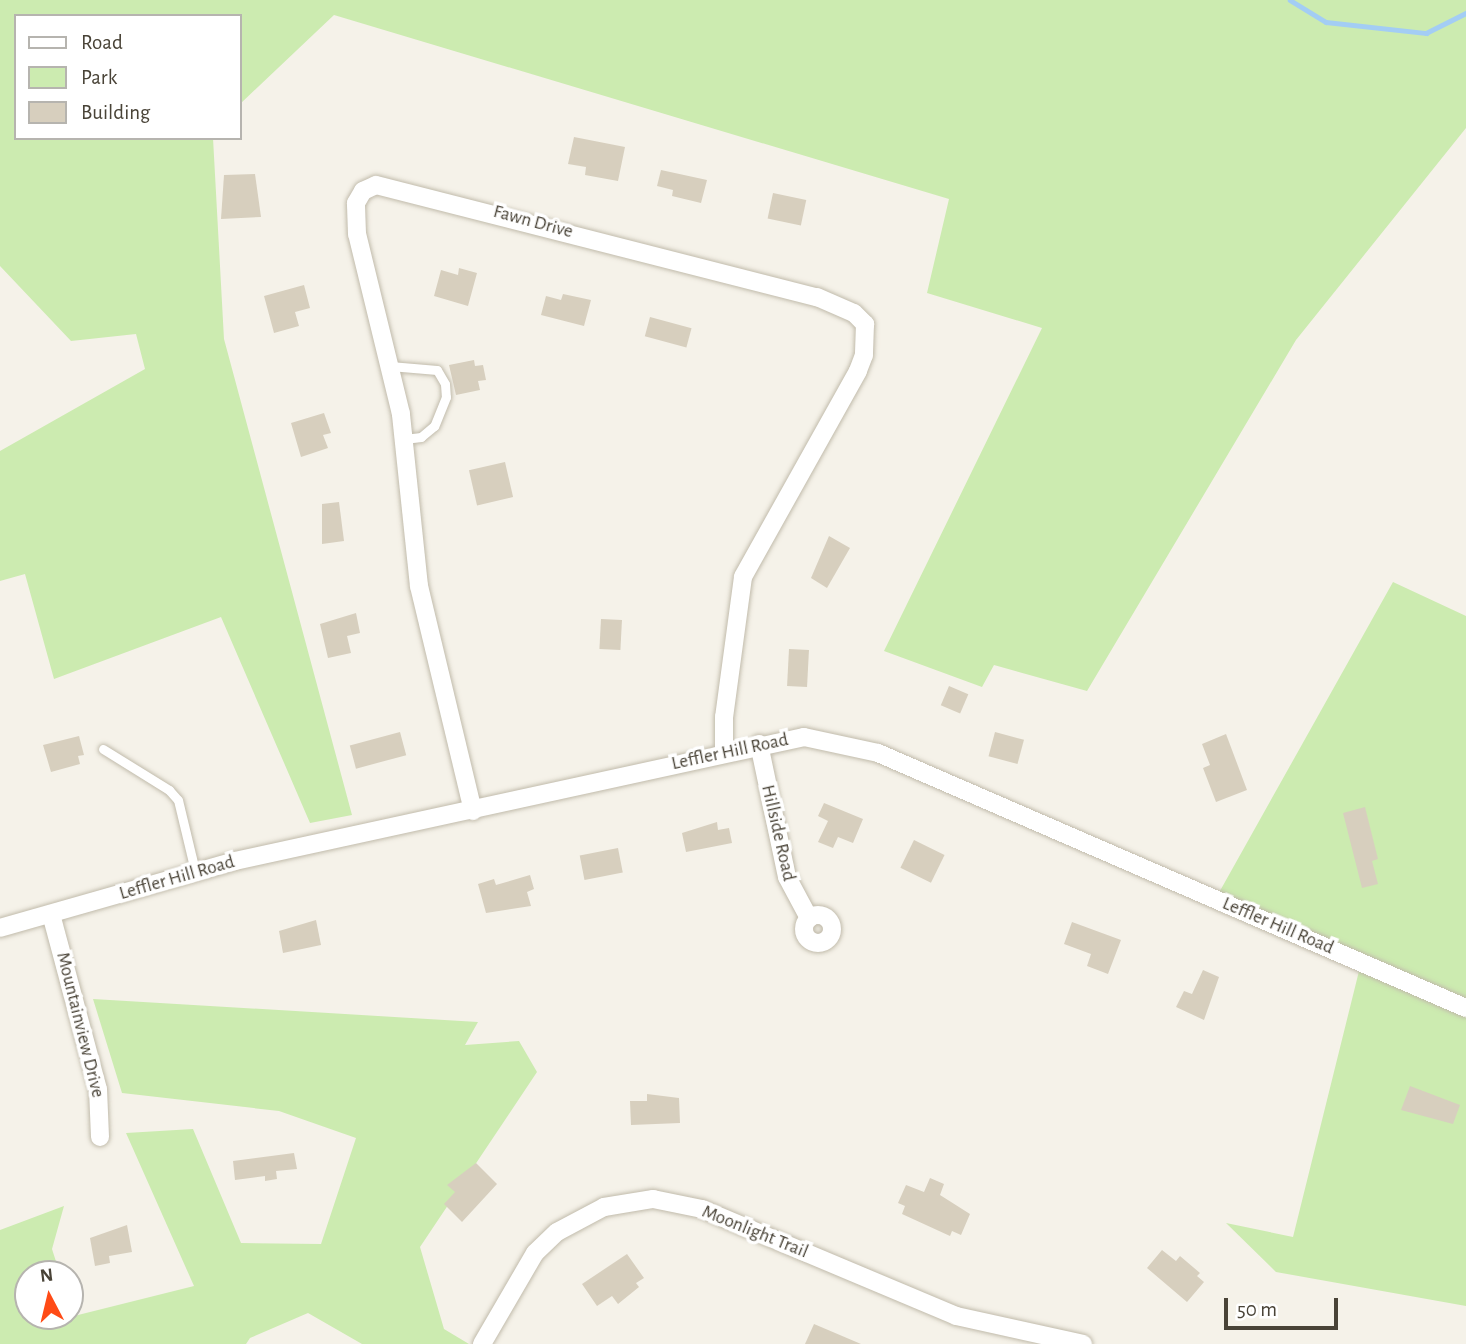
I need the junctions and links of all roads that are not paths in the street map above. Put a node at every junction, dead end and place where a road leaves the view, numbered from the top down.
1 (390, 366) junction
2 (404, 439) junction
3 (759, 744) junction
4 (103, 749) dead end
5 (724, 751) junction
6 (473, 811) junction
7 (195, 871) junction
8 (51, 914) junction
9 (809, 918) dead end
10 (0, 928) edge
11 (1466, 1008) edge
12 (100, 1137) dead end
13 (482, 1344) edge
14 (1083, 1344) edge

1 - 2 street, Fawn Drive
1 - 2 lane
1 - 5 street, Fawn Drive
2 - 6 street, Fawn Drive
3 - 5 street, Leffler Hill Road
3 - 9 street, Hillside Road
3 - 11 street, Leffler Hill Road
4 - 7 lane
5 - 6 street, Leffler Hill Road
6 - 7 street, Leffler Hill Road
7 - 8 street, Leffler Hill Road
8 - 10 street, Leffler Hill Road
8 - 12 street, Mountainview Drive
13 - 14 street, Moonlight Trail

